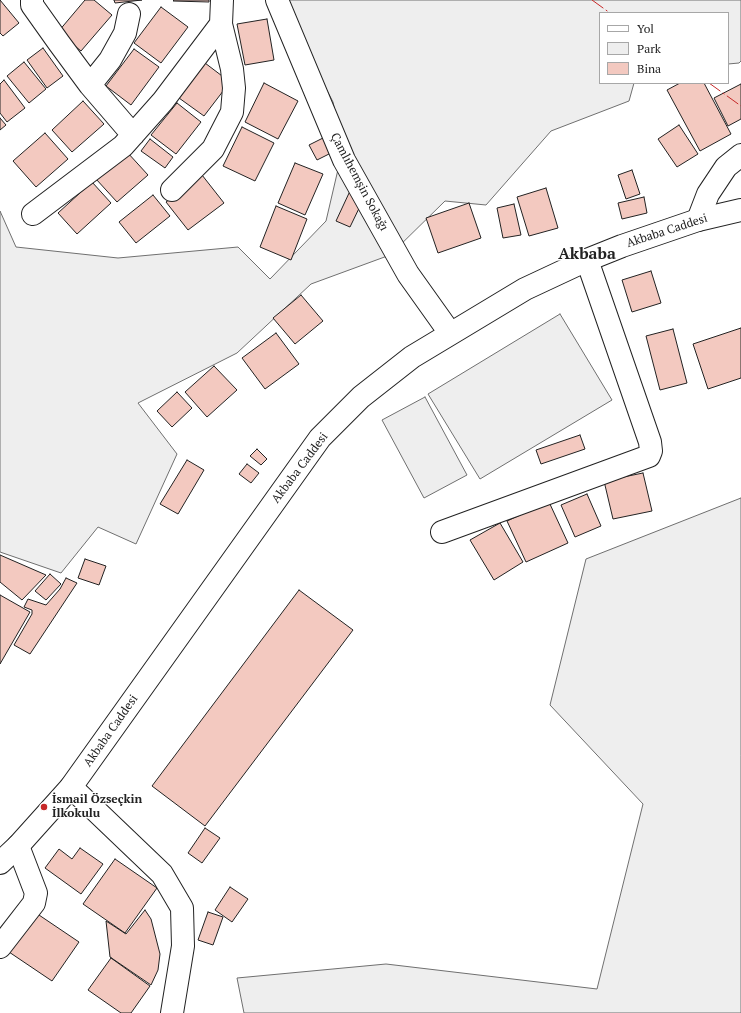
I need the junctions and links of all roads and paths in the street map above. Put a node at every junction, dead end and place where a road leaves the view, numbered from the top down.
1 (222, 0) edge
2 (277, 0) edge
3 (27, 2) edge
4 (129, 14) dead end
5 (221, 24) junction
6 (90, 85) junction
7 (133, 135) junction
8 (741, 155) edge
9 (172, 190) dead end
10 (741, 210) edge
11 (33, 214) dead end
12 (698, 220) junction
13 (587, 260) junction
14 (450, 333) junction
15 (442, 532) dead end
16 (71, 787) junction
17 (18, 846) junction
18 (0, 863) edge
19 (0, 947) edge
20 (172, 1013) edge

1 - 5 street
2 - 14 street, Çamlıhemşin Sokağı
3 - 6 street
4 - 6 street
5 - 7 street
5 - 9 street
6 - 7 street
7 - 11 street
8 - 12 street
10 - 12 street, Akbaba Caddesi
12 - 13 street, Akbaba Caddesi
13 - 14 street, Akbaba Caddesi
13 - 15 street
14 - 16 street, Akbaba Caddesi
16 - 17 street, Akbaba Caddesi
16 - 20 street
17 - 18 street, Akbaba Caddesi
17 - 19 street

